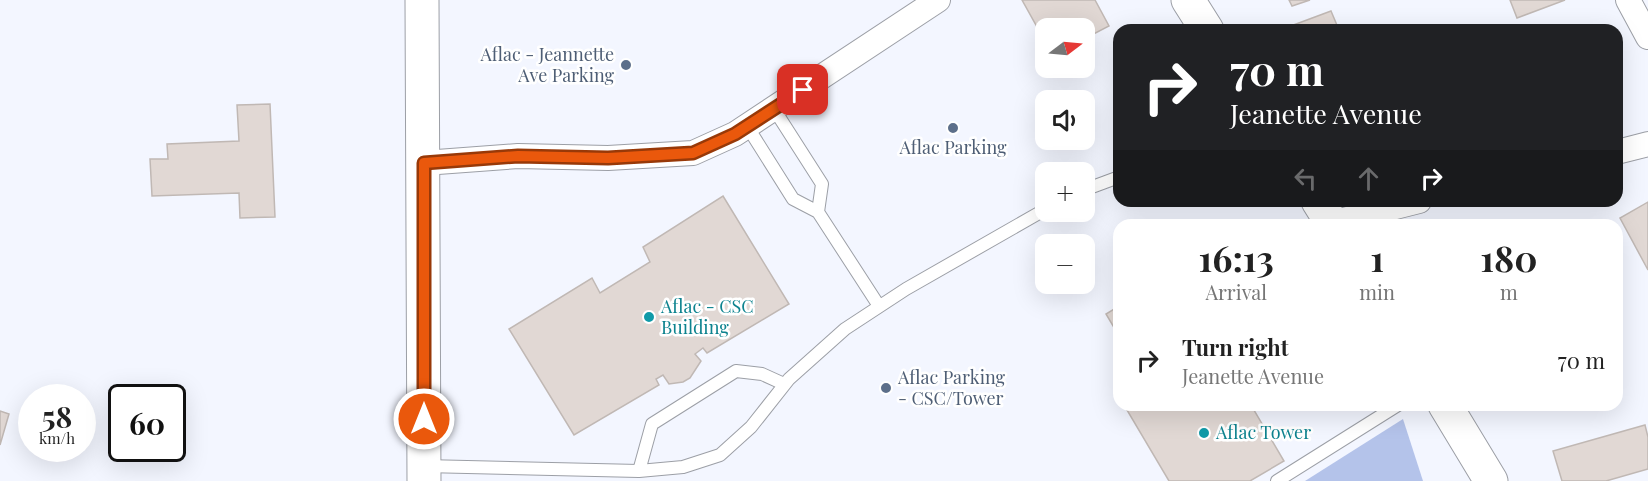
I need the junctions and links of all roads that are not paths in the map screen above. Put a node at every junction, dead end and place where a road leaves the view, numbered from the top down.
1 (422, 0) edge
2 (938, 0) edge
3 (1188, 0) edge
4 (1628, 0) edge
5 (1203, 24) edge
6 (1648, 37) edge
7 (774, 109) junction
8 (747, 126) junction
9 (1648, 144) edge
10 (1623, 150) edge
11 (424, 163) junction
12 (1113, 179) edge
13 (1095, 186) edge
14 (1382, 207) edge
15 (818, 212) junction
16 (1035, 215) edge
17 (1327, 216) edge
18 (879, 306) junction
19 (784, 384) junction
20 (1388, 411) edge
21 (1448, 411) edge
22 (608, 469) junction
23 (639, 471) junction
24 (424, 473) edge
25 (615, 481) edge
26 (1277, 481) edge
27 (1491, 481) edge

1 - 11 main road
2 - 7 street
3 - 5 main road
4 - 6 street
7 - 8 street
7 - 15 lane
8 - 11 street
8 - 15 lane
9 - 10 street
11 - 24 main road
12 - 13 lane
14 - 17 street
15 - 18 lane
16 - 18 lane
18 - 19 lane
19 - 23 lane
19 - 23 lane
20 - 26 lane
21 - 27 main road
22 - 23 lane
22 - 24 lane
22 - 25 lane

